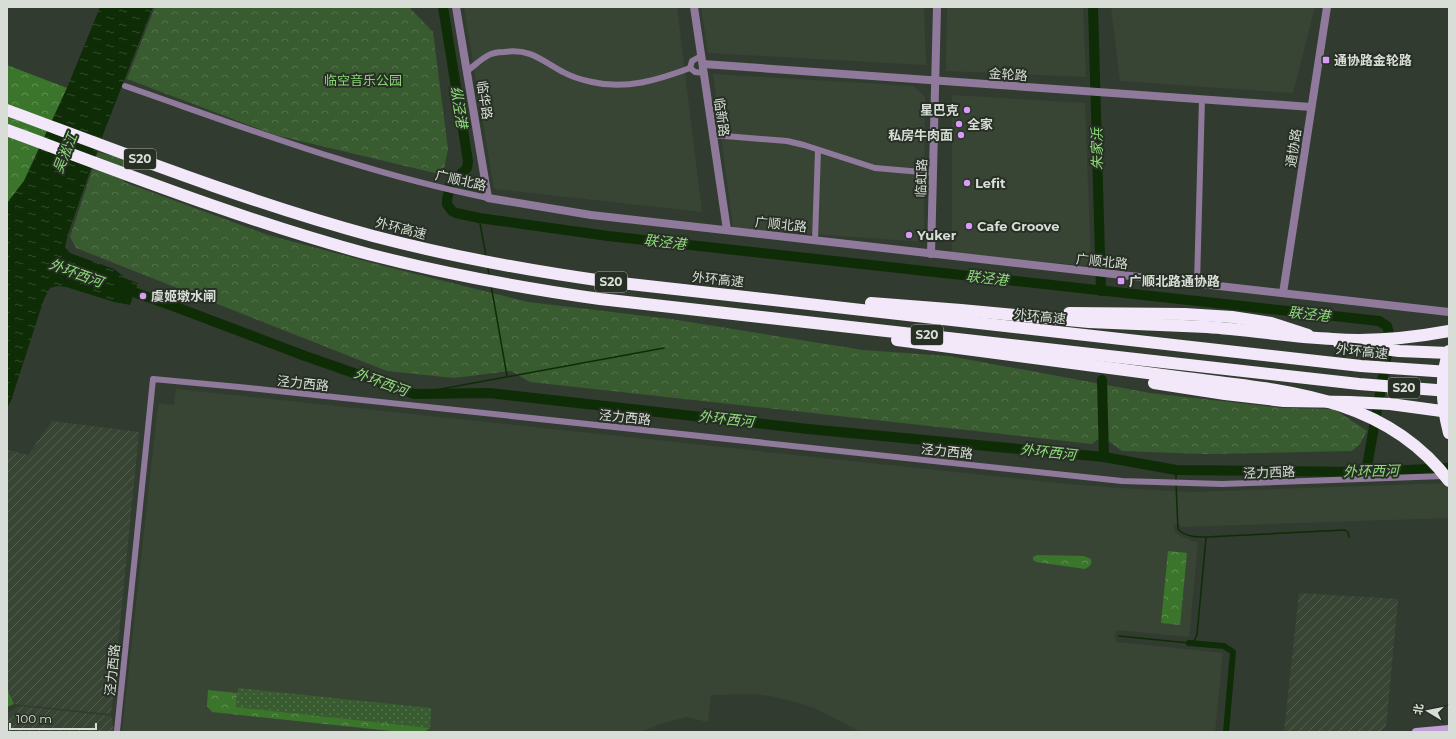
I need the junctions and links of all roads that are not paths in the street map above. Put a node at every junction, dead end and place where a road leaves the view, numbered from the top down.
1 (456, 7) edge
2 (694, 7) edge
3 (937, 7) edge
4 (1327, 7) edge
5 (702, 60) junction
6 (690, 68) junction
7 (467, 71) junction
8 (704, 73) junction
9 (935, 80) junction
10 (125, 86) dead end
11 (1202, 99) junction
12 (1311, 107) junction
13 (7, 110) edge
14 (7, 130) edge
15 (713, 135) junction
16 (818, 150) junction
17 (933, 173) junction
18 (488, 198) junction
19 (727, 230) junction
20 (815, 240) junction
21 (931, 254) junction
22 (1197, 283) junction
23 (1283, 293) junction
24 (730, 295) junction
25 (1449, 312) edge
26 (728, 313) junction
27 (1001, 314) junction
28 (1449, 331) edge
29 (1449, 352) edge
30 (1000, 354) junction
31 (1449, 372) edge
32 (1449, 391) edge
33 (1449, 412) edge
34 (1449, 433) edge
35 (1449, 476) edge
36 (1449, 481) edge
37 (1449, 729) edge
38 (117, 731) edge
39 (1416, 732) edge

1 - 7 street, 临华路
2 - 5 street, 临新路
3 - 9 street, 临虹路
4 - 12 street, 通协路
5 - 6 street
5 - 8 street, 临新路
5 - 9 street, 金轮路
6 - 7 street
6 - 8 street
7 - 18 street, 临华路
8 - 15 street, 临新路
9 - 11 street, 金轮路
9 - 17 street, 临虹路
10 - 18 street, 广顺北路
11 - 12 street, 金轮路
11 - 22 street
12 - 23 street, 通协路
13 - 24 highway, 外环高速 / S20
14 - 26 highway, S20
15 - 16 street
15 - 19 street, 临新路
16 - 17 street
16 - 20 street
17 - 21 street, 临虹路
18 - 19 street, 广顺北路
19 - 20 street, 广顺北路
20 - 21 street, 广顺北路
21 - 22 street, 广顺北路
22 - 23 street, 广顺北路
23 - 25 street, 广顺北路
24 - 27 highway
24 - 31 highway, 外环高速 / S20
26 - 30 highway
26 - 32 highway, S20
27 - 28 highway, bridge
27 - 29 highway
29 - 34 highway, bridge
30 - 33 highway
30 - 36 highway, bridge
35 - 38 street, 泾力西路
37 - 39 main road

